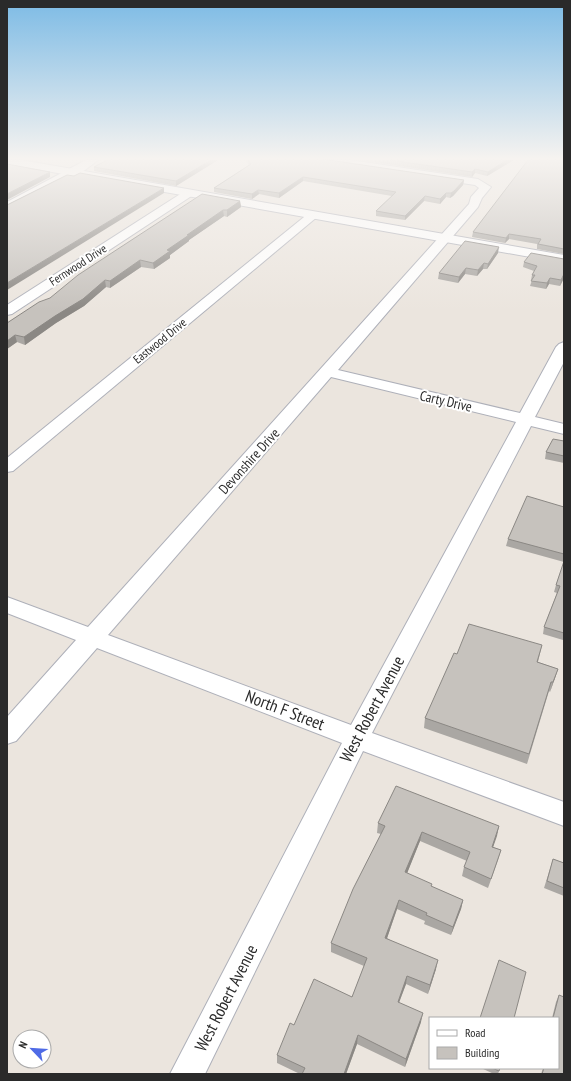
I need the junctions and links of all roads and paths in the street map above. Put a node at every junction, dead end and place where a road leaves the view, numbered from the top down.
1 (162, 210) edge
2 (287, 210) edge
3 (469, 210) edge
4 (313, 215) junction
5 (444, 238) junction
6 (564, 259) edge
7 (7, 310) edge
8 (564, 347) edge
9 (328, 372) junction
10 (524, 420) junction
11 (564, 429) edge
12 (7, 467) edge
13 (7, 605) edge
14 (92, 637) junction
15 (7, 734) edge
16 (357, 738) junction
17 (564, 814) edge
18 (187, 1074) edge

1 - 7 street, Fernwood Drive
2 - 4 street
3 - 5 street, Devonshire Drive
4 - 5 street
4 - 12 street, Eastwood Drive
5 - 6 street
5 - 9 street, Devonshire Drive
8 - 10 street, West Robert Avenue
9 - 10 street, Carty Drive
9 - 14 street, Devonshire Drive
10 - 11 street, Carty Drive
10 - 16 street, West Robert Avenue
13 - 14 street, North F Street
14 - 15 street, Devonshire Drive
14 - 16 street, North F Street
16 - 17 street, North F Street
16 - 18 street, West Robert Avenue

